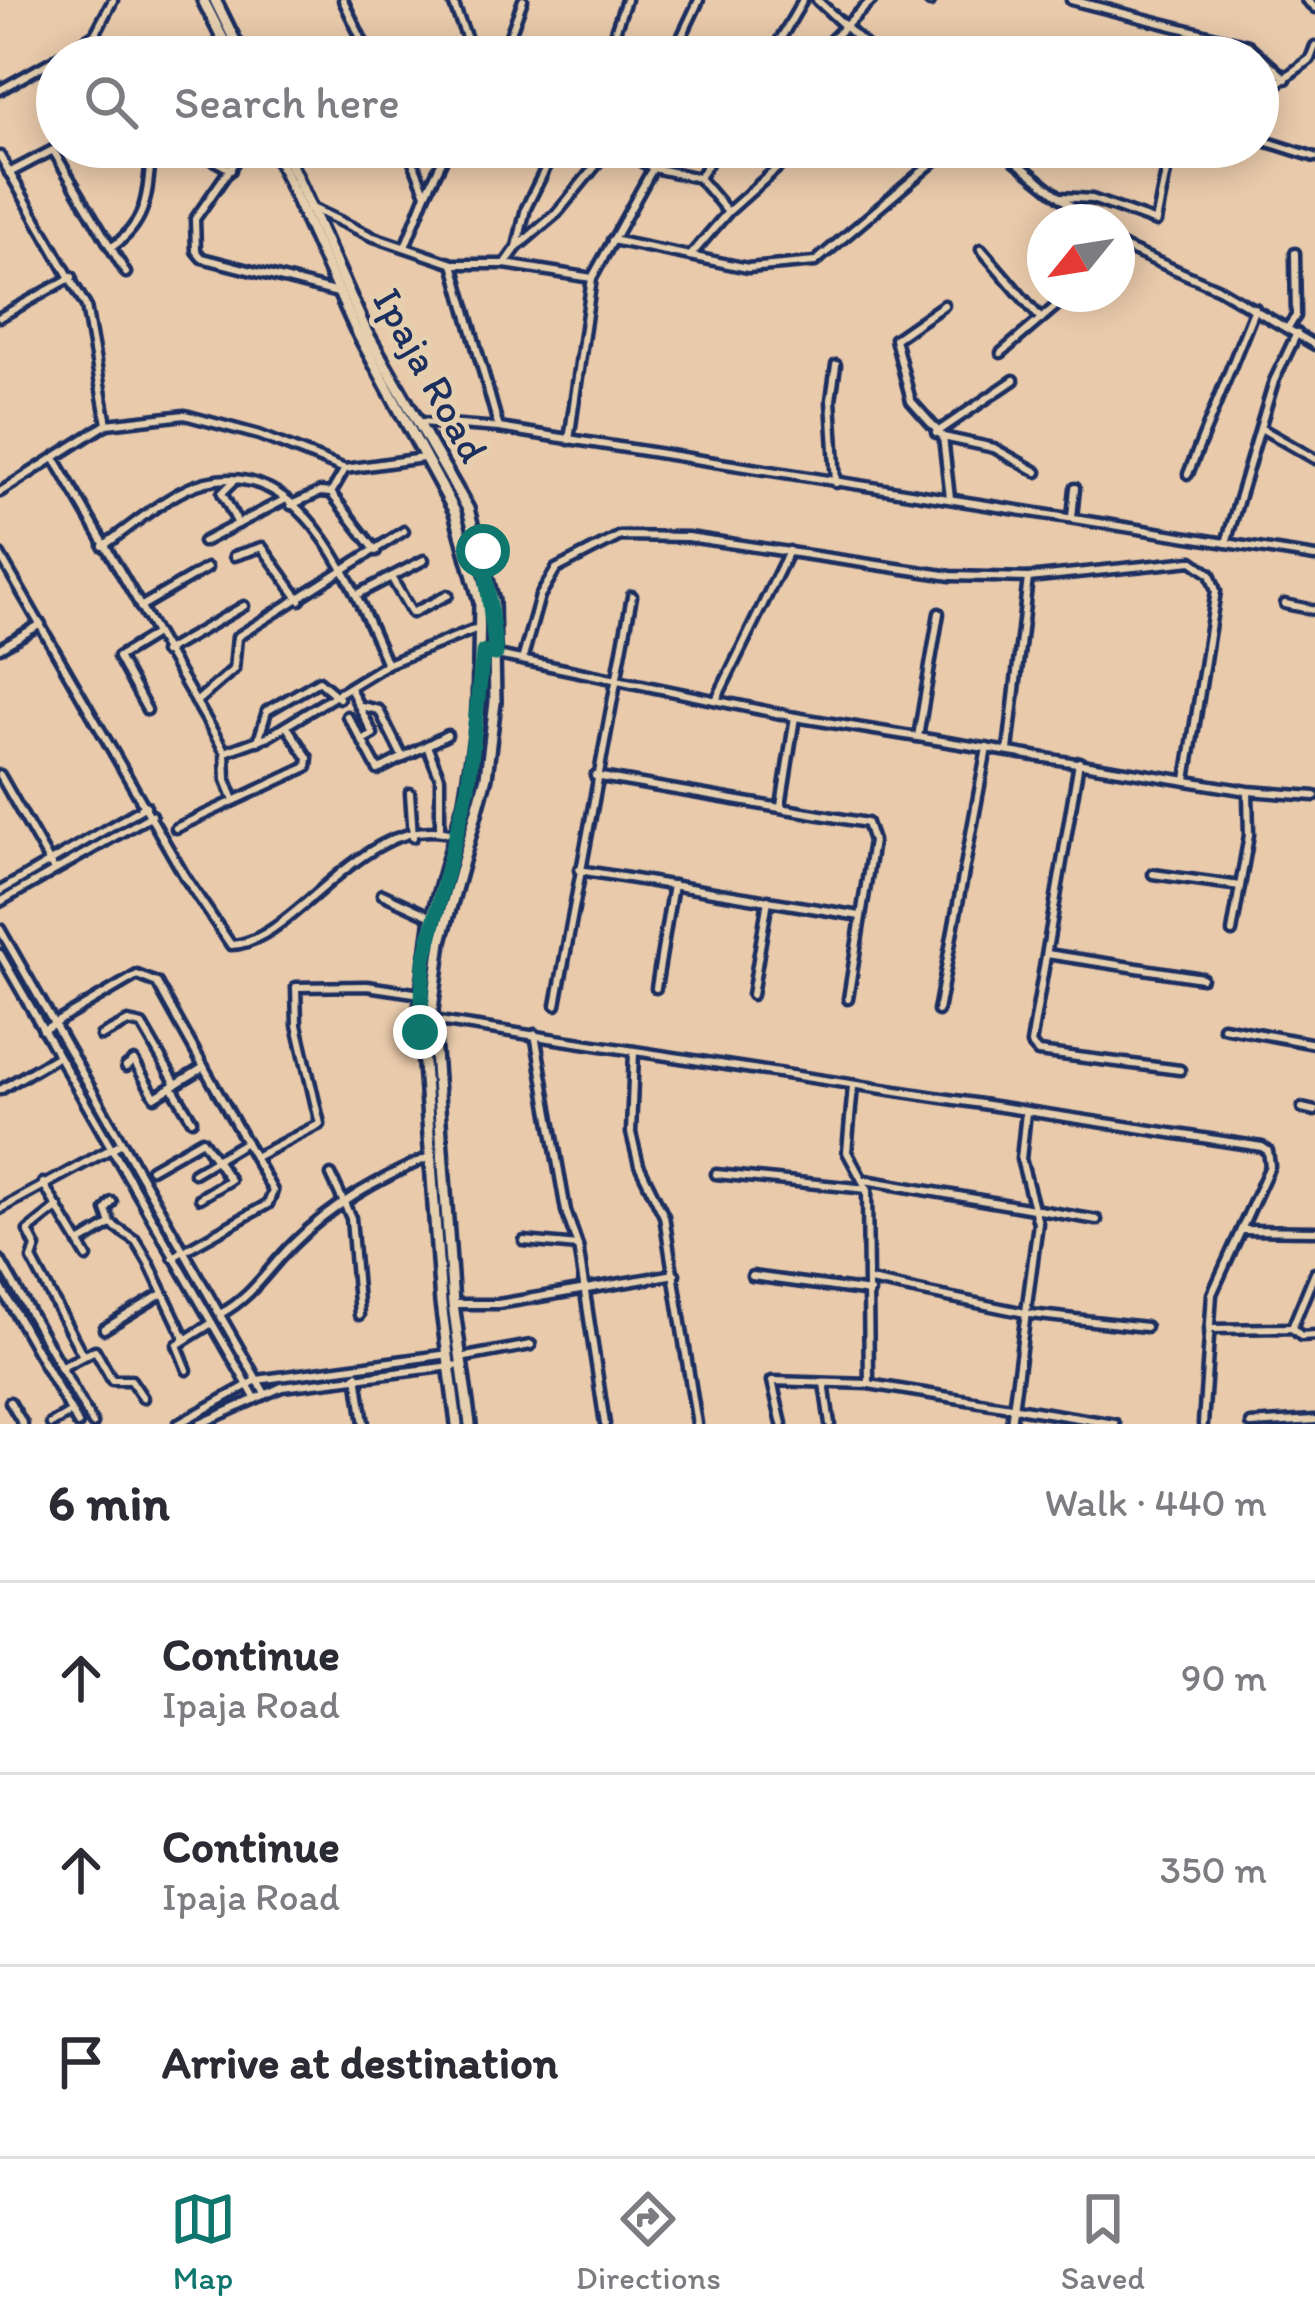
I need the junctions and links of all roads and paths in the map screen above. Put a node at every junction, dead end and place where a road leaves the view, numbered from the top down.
1 (113, 0) edge
2 (203, 0) edge
3 (215, 0) edge
4 (344, 0) edge
5 (452, 0) edge
6 (523, 0) edge
7 (626, 0) edge
8 (699, 0) edge
9 (803, 0) edge
10 (817, 0) edge
11 (872, 0) edge
12 (1071, 0) edge
13 (1306, 0) edge
14 (1315, 8) edge
15 (842, 29) junction
16 (95, 34) joint
17 (92, 36) edge
18 (221, 36) edge
19 (233, 36) edge
20 (360, 36) edge
21 (466, 36) edge
22 (510, 36) edge
23 (613, 36) edge
24 (682, 36) edge
25 (782, 36) edge
26 (835, 36) edge
27 (851, 36) edge
28 (1213, 36) edge
29 (1315, 46) edge
30 (36, 70) edge
31 (1279, 73) edge
32 (1286, 79) junction
33 (1279, 84) edge
34 (0, 90) edge
35 (1279, 146) edge
36 (0, 156) edge
37 (1315, 157) edge
38 (36, 161) edge
39 (64, 168) edge
40 (150, 168) edge
41 (227, 168) edge
42 (282, 168) edge
43 (292, 168) edge
44 (415, 168) edge
45 (439, 168) edge
46 (546, 168) edge
47 (596, 168) edge
48 (652, 168) joint
49 (705, 168) edge
50 (777, 168) edge
51 (926, 168) edge
52 (1024, 168) edge
53 (1167, 168) edge
54 (231, 170) joint
55 (12, 176) junction
56 (699, 178) junction
57 (0, 188) edge
58 (426, 194) junction
59 (1061, 197) junction
60 (1069, 204) edge
61 (309, 207) junction
62 (728, 212) junction
63 (612, 240) junction
64 (112, 247) junction
65 (517, 247) junction
66 (405, 248) junction
67 (982, 249) dead end
68 (1295, 253) dead end
69 (1135, 255) edge
70 (690, 256) junction
71 (453, 264) junction
72 (505, 264) junction
73 (126, 273) dead end
74 (72, 277) junction
75 (592, 278) junction
76 (338, 292) junction
77 (944, 305) dead end
78 (1255, 308) junction
79 (1051, 312) edge
80 (0, 317) edge
81 (1042, 320) junction
82 (1288, 327) junction
83 (1297, 333) junction
84 (1315, 345) edge
85 (1001, 353) dead end
86 (836, 365) dead end
87 (1013, 380) dead end
88 (421, 422) junction
89 (107, 424) junction
90 (499, 428) junction
91 (1264, 430) junction
92 (940, 435) junction
93 (569, 440) junction
94 (432, 456) junction
95 (55, 459) junction
96 (1315, 459) edge
97 (345, 469) junction
98 (1036, 472) dead end
99 (1188, 474) dead end
100 (233, 481) junction
101 (836, 483) junction
102 (1075, 488) dead end
103 (0, 492) edge
104 (331, 493) junction
105 (950, 498) junction
106 (288, 502) junction
107 (1072, 517) junction
108 (238, 524) junction
109 (404, 531) dead end
110 (203, 542) dead end
111 (1226, 543) junction
112 (103, 546) junction
113 (376, 551) junction
114 (789, 551) junction
115 (0, 555) edge
116 (234, 556) dead end
117 (1315, 557) edge
118 (424, 560) dead end
119 (207, 568) dead end
120 (345, 570) junction
121 (391, 578) junction
122 (1028, 578) junction
123 (356, 595) junction
124 (448, 595) dead end
125 (632, 596) dead end
126 (300, 600) junction
127 (1285, 604) dead end
128 (244, 606) dead end
129 (140, 607) junction
130 (1315, 610) edge
131 (939, 613) dead end
132 (41, 624) junction
133 (482, 627) junction
134 (154, 634) junction
135 (0, 648) edge
136 (164, 652) junction
137 (483, 652) junction
138 (496, 654) junction
139 (523, 657) junction
140 (387, 664) junction
141 (613, 678) junction
142 (351, 690) junction
143 (339, 698) junction
144 (717, 698) junction
145 (196, 702) junction
146 (361, 706) junction
147 (148, 710) dead end
148 (347, 716) dead end
149 (795, 717) junction
150 (286, 727) junction
151 (447, 735) dead end
152 (919, 737) junction
153 (362, 740) junction
154 (258, 741) junction
155 (427, 746) junction
156 (987, 748) junction
157 (1008, 750) junction
158 (225, 752) junction
159 (403, 758) junction
160 (1078, 762) junction
161 (0, 776) edge
162 (595, 776) junction
163 (1186, 779) junction
164 (1248, 791) junction
165 (410, 793) dead end
166 (1315, 796) edge
167 (234, 800) junction
168 (146, 806) junction
169 (781, 806) junction
170 (152, 815) junction
171 (176, 828) dead end
172 (440, 830) junction
173 (456, 835) junction
174 (413, 837) junction
175 (49, 861) junction
176 (54, 870) junction
177 (579, 870) junction
178 (1153, 874) dead end
179 (673, 885) junction
180 (1240, 886) junction
181 (0, 890) edge
182 (382, 894) dead end
183 (767, 900) junction
184 (0, 902) edge
185 (860, 916) junction
186 (432, 917) junction
187 (0, 929) edge
188 (1232, 932) dead end
189 (0, 954) edge
190 (1047, 954) junction
191 (1202, 978) dead end
192 (656, 988) dead end
193 (421, 994) junction
194 (752, 995) dead end
195 (848, 998) dead end
196 (556, 1005) dead end
197 (938, 1011) dead end
198 (432, 1020) junction
199 (53, 1024) junction
200 (1223, 1027) dead end
201 (43, 1030) junction
202 (535, 1034) junction
203 (101, 1036) dead end
204 (1315, 1044) edge
205 (634, 1051) junction
206 (58, 1056) junction
207 (126, 1067) dead end
208 (204, 1067) junction
209 (1180, 1070) dead end
210 (174, 1086) junction
211 (853, 1086) junction
212 (0, 1090) edge
213 (1301, 1108) dead end
214 (1315, 1111) edge
215 (1027, 1112) junction
216 (192, 1120) dead end
217 (246, 1142) junction
218 (120, 1144) junction
219 (108, 1150) junction
220 (254, 1157) junction
221 (429, 1157) junction
222 (219, 1158) junction
223 (151, 1169) dead end
224 (194, 1173) dead end
225 (716, 1174) dead end
226 (331, 1175) dead end
227 (44, 1183) junction
228 (866, 1185) junction
229 (200, 1198) dead end
230 (344, 1201) junction
231 (112, 1202) dead end
232 (58, 1207) junction
233 (0, 1209) edge
234 (1037, 1212) junction
235 (1097, 1220) dead end
236 (111, 1224) junction
237 (1242, 1230) junction
238 (1315, 1231) edge
239 (524, 1241) dead end
240 (79, 1243) junction
241 (578, 1246) junction
242 (182, 1252) junction
243 (87, 1257) dead end
244 (173, 1257) junction
245 (0, 1260) edge
246 (1315, 1272) edge
247 (675, 1274) junction
248 (752, 1276) dead end
249 (870, 1280) junction
250 (0, 1286) edge
251 (585, 1289) junction
252 (870, 1292) junction
253 (160, 1295) junction
254 (453, 1304) junction
255 (220, 1314) junction
256 (1030, 1314) junction
257 (358, 1315) dead end
258 (212, 1323) junction
259 (1146, 1327) dead end
260 (1292, 1328) junction
261 (104, 1329) dead end
262 (1210, 1329) junction
263 (1315, 1335) edge
264 (185, 1339) junction
265 (531, 1345) dead end
266 (82, 1354) junction
267 (455, 1359) junction
268 (60, 1367) junction
269 (187, 1370) dead end
270 (357, 1375) junction
271 (257, 1380) junction
272 (824, 1383) junction
273 (869, 1384) junction
274 (247, 1385) junction
275 (264, 1392) junction
276 (254, 1396) junction
277 (142, 1398) dead end
278 (10, 1402) dead end
279 (1014, 1408) junction
280 (71, 1412) junction
281 (1315, 1420) edge
282 (206, 1423) edge
283 (23, 1424) edge
284 (51, 1424) edge
285 (78, 1424) edge
286 (93, 1424) edge
287 (178, 1424) edge
288 (364, 1424) edge
289 (457, 1424) edge
290 (470, 1424) edge
291 (605, 1424) edge
292 (697, 1424) edge
293 (782, 1424) edge
294 (830, 1424) edge
295 (1011, 1424) edge
296 (1114, 1424) edge
297 (1203, 1424) edge
298 (1251, 1424) edge

1 - 16 street
2 - 18 main road
3 - 19 main road
4 - 20 street
5 - 21 street
6 - 22 street
7 - 23 street
8 - 24 street
9 - 25 street
10 - 15 street
11 - 15 street
12 - 28 street
13 - 14 street
15 - 26 street
15 - 27 street
16 - 17 street
29 - 32 street
30 - 34 street
31 - 32 street
32 - 33 street
35 - 37 street
36 - 55 street
38 - 55 street
39 - 64 street
40 - 64 street
41 - 54 street
42 - 76 main road, Ipaja Road
43 - 61 main road, Ipaja Road
44 - 58 street
45 - 58 street
46 - 65 street
47 - 65 street
48 - 56 street
48 - 63 street
49 - 56 street
50 - 62 street
51 - 70 street
52 - 59 street
53 - 59 street
54 - 76 street
55 - 57 street
55 - 74 street
56 - 62 street
58 - 66 street
59 - 60 street
61 - 66 street
61 - 88 main road, Ipaja Road
62 - 70 street
63 - 70 street
63 - 75 street
64 - 73 street
65 - 72 street
66 - 71 street
67 - 81 street
68 - 82 street
69 - 78 street
71 - 72 street
71 - 90 street
72 - 75 street
74 - 80 street
74 - 89 street
75 - 93 street
76 - 94 main road, Ipaja Road
77 - 92 street
78 - 82 street
78 - 99 street
79 - 81 street
81 - 85 street
82 - 83 street
83 - 84 street
83 - 91 street
86 - 101 street
87 - 92 street
88 - 90 street
88 - 94 main road, Ipaja Road
89 - 95 street
89 - 97 street
90 - 93 street
91 - 96 street
91 - 111 street
92 - 98 street
92 - 105 street
93 - 101 street
94 - 97 street
94 - 133 main road, Ipaja Road
94 - 138 main road, Ipaja Road
95 - 103 street
95 - 112 street
97 - 104 street
100 - 106 street
100 - 108 street
100 - 112 street
101 - 105 street
102 - 107 street
104 - 106 street
104 - 113 street
105 - 107 street
106 - 108 street
106 - 120 street
107 - 111 street
108 - 110 street
109 - 113 street
111 - 117 street
112 - 129 street
113 - 120 street
114 - 122 street
114 - 139 street
114 - 144 street
115 - 132 street
116 - 126 street
118 - 121 street
119 - 129 street
120 - 123 street
120 - 126 street
121 - 123 street
121 - 124 street
122 - 157 street
122 - 163 street
123 - 140 street
125 - 141 street
126 - 145 street
127 - 130 street
128 - 136 street
129 - 134 street
131 - 152 street
132 - 135 street
132 - 168 street
133 - 137 main road, Ipaja Road
133 - 140 street
134 - 136 street
134 - 147 street
136 - 145 street
137 - 138 street
137 - 173 main road, Ipaja Road
138 - 139 street
138 - 198 main road, Ipaja Road
139 - 141 street
140 - 142 street
141 - 144 street
141 - 162 street
142 - 143 street
142 - 146 street
143 - 150 street
143 - 154 street
144 - 149 street
145 - 158 street
146 - 153 street
146 - 159 street
148 - 153 street
149 - 152 street
149 - 169 street
150 - 154 street
150 - 167 street
151 - 155 street
152 - 156 street
153 - 159 street
154 - 158 street
155 - 159 street
155 - 172 street
156 - 157 street
156 - 197 street
157 - 160 street
158 - 167 street
160 - 163 street
160 - 190 street
161 - 175 street
162 - 169 street
162 - 177 street
163 - 164 street
164 - 166 street
164 - 180 street
165 - 174 street
167 - 171 street
168 - 170 street
168 - 175 street
169 - 185 street
170 - 174 street
170 - 176 street
172 - 173 street
172 - 174 street
173 - 186 main road, Ipaja Road
175 - 176 street
175 - 181 street
176 - 184 street
177 - 179 street
177 - 196 street
178 - 180 street
179 - 183 street
179 - 192 street
180 - 188 street
182 - 186 street
183 - 185 street
183 - 194 street
185 - 195 street
186 - 193 main road, Ipaja Road
187 - 199 street
189 - 201 street
190 - 191 street
190 - 209 street
193 - 220 street
193 - 221 main road, Ipaja Road
198 - 202 street
198 - 254 main road, Ipaja Road
199 - 201 street
199 - 208 street
199 - 218 street
200 - 204 street
201 - 206 street
202 - 205 street
202 - 241 street
203 - 210 street
205 - 211 street
205 - 247 street
206 - 212 street
206 - 219 street
207 - 210 street
208 - 210 street
208 - 217 street
210 - 216 street
211 - 215 street
211 - 228 street
213 - 214 street
215 - 234 street
215 - 237 street
217 - 220 street
217 - 222 street
218 - 219 street
218 - 242 street
219 - 227 street
219 - 244 street
220 - 242 street
221 - 230 street
221 - 267 main road, Ipaja Road
222 - 223 street
222 - 224 street
222 - 229 street
225 - 228 street
226 - 230 street
227 - 232 street
227 - 233 street
228 - 234 street
228 - 249 street
230 - 255 street
230 - 257 street
231 - 236 street
232 - 240 street
232 - 266 street
234 - 235 street
234 - 256 street
236 - 240 street
236 - 253 street
237 - 238 street
237 - 262 street
239 - 241 street
240 - 243 street
241 - 251 street
242 - 244 street
242 - 255 street
244 - 258 street
245 - 268 street
246 - 260 street
247 - 251 street
247 - 292 street
248 - 252 street
249 - 252 street
249 - 256 street
250 - 280 street
251 - 254 street
251 - 291 street
252 - 273 street
253 - 261 street
253 - 264 street
254 - 267 main road, Ipaja Road
255 - 271 street
256 - 259 street
256 - 279 street
258 - 264 street
258 - 274 street
260 - 262 street
260 - 263 street
262 - 297 street
264 - 269 street
265 - 267 street
266 - 268 street
266 - 277 street
267 - 270 street
267 - 271 street
267 - 289 main road, Ipaja Road
267 - 290 main road, Ipaja Road
268 - 286 street
270 - 275 street
270 - 288 street
271 - 274 street
271 - 275 street
272 - 273 street
272 - 293 street
272 - 294 street
273 - 279 street
274 - 276 street
274 - 287 street
275 - 276 street
276 - 282 street
278 - 283 street
279 - 295 street
279 - 296 street
280 - 284 street
280 - 285 street
281 - 298 street

